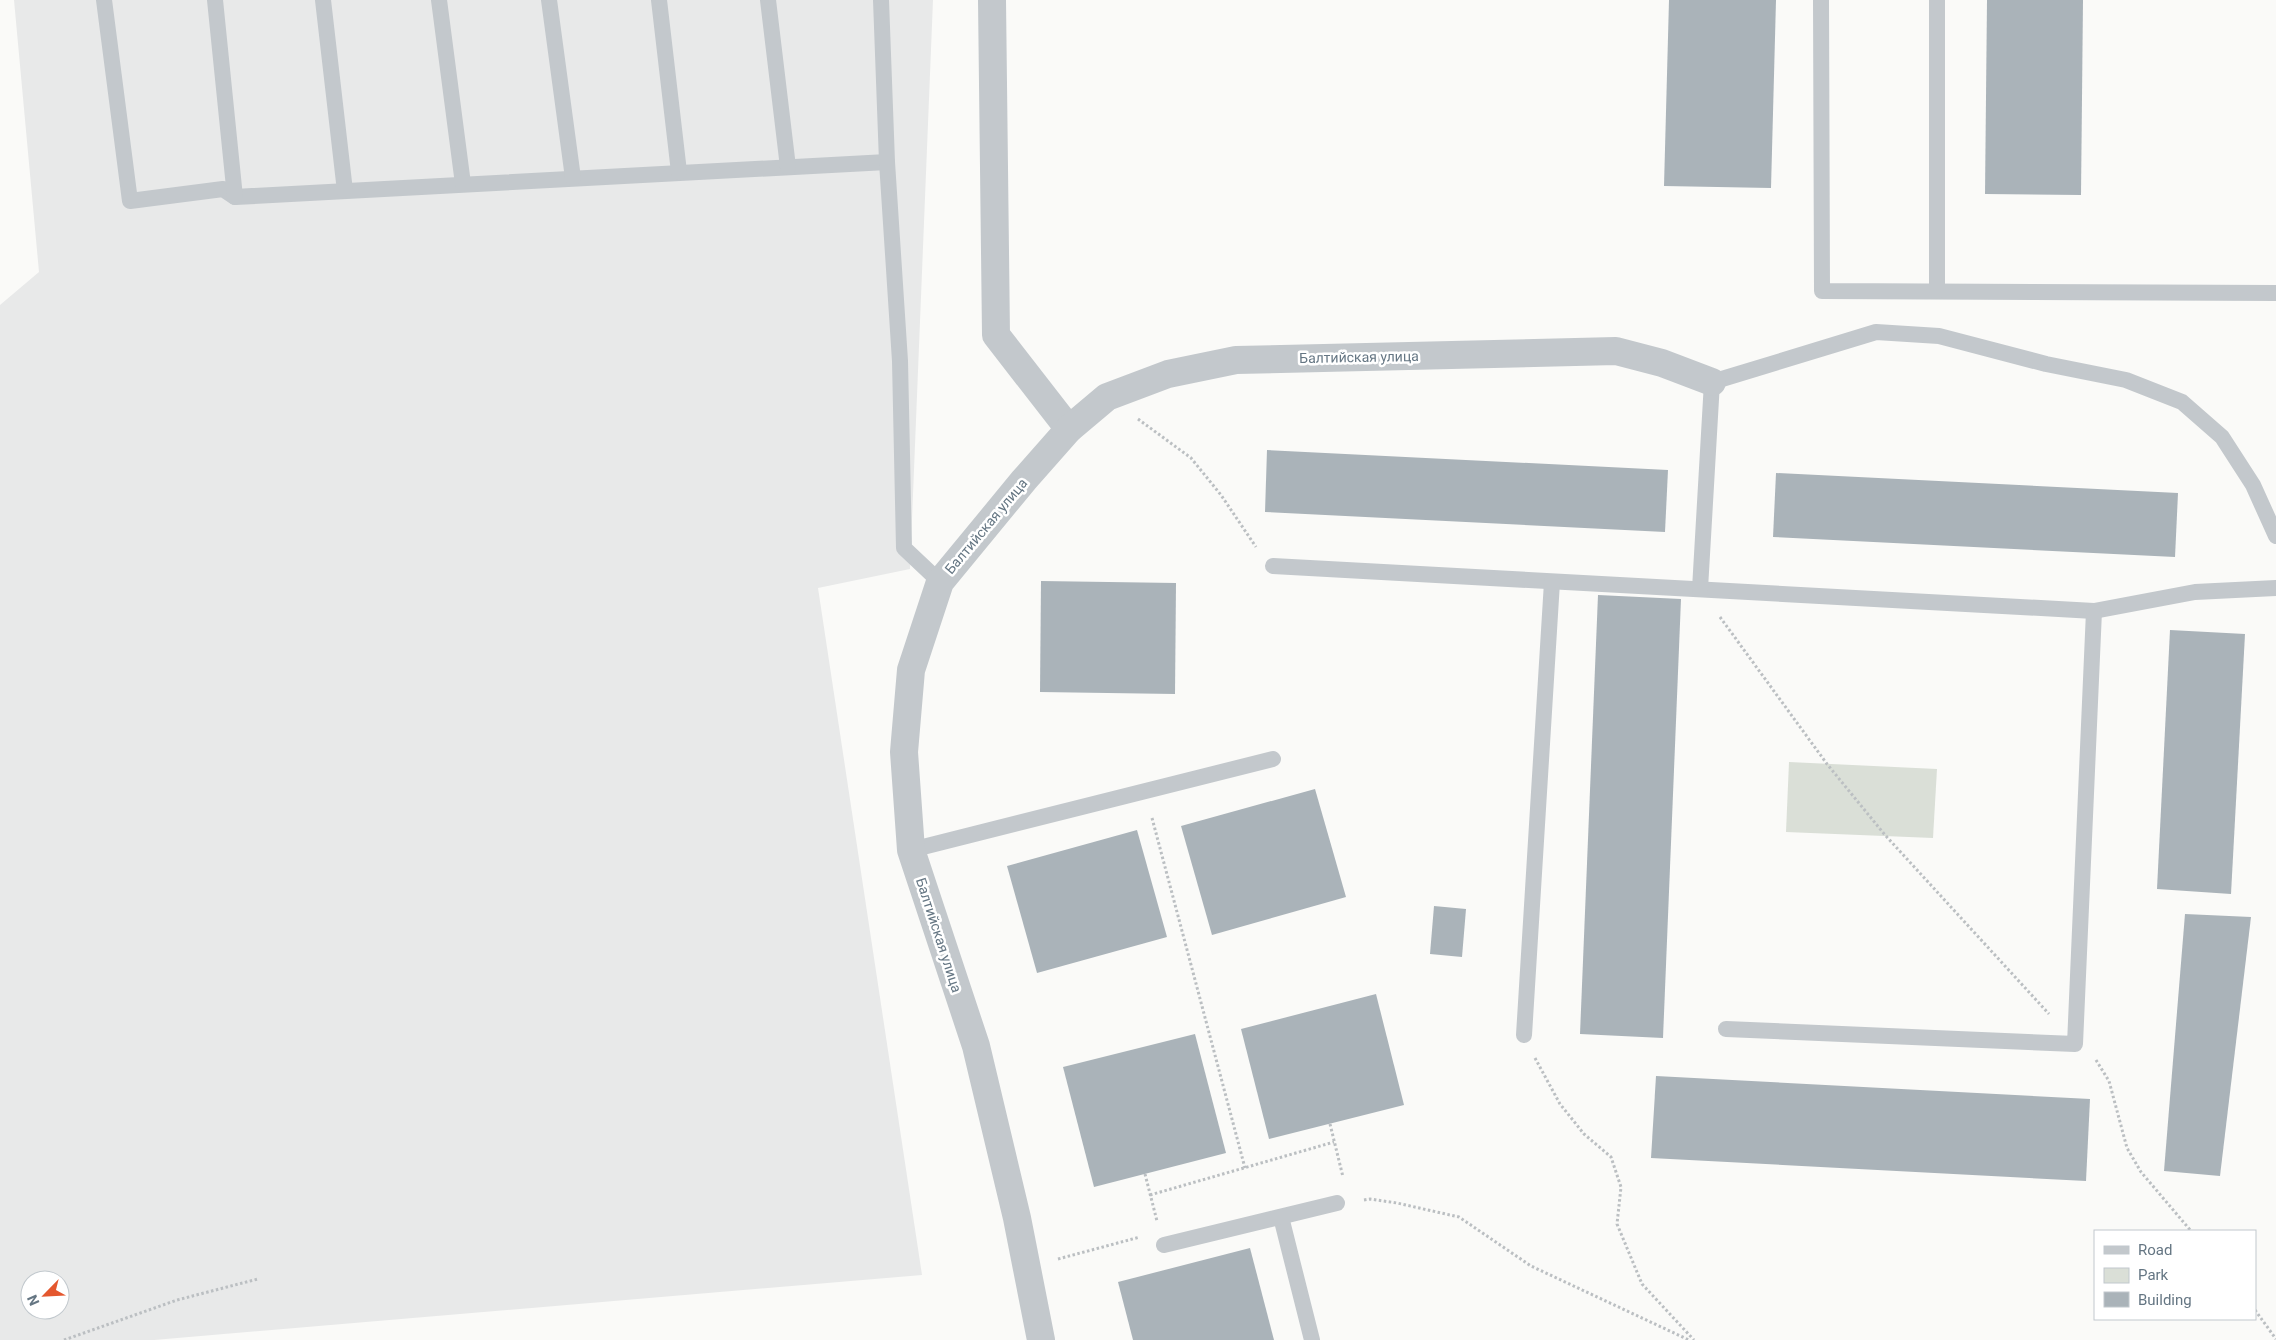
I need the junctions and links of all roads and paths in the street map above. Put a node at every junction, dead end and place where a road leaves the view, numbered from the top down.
1 (104, 0) edge
2 (216, 0) edge
3 (323, 0) edge
4 (439, 0) edge
5 (548, 0) edge
6 (659, 0) edge
7 (768, 0) edge
8 (880, 0) edge
9 (992, 0) edge
10 (1821, 0) edge
11 (1936, 0) edge
12 (887, 162) junction
13 (788, 167) junction
14 (679, 172) junction
15 (573, 178) junction
16 (463, 184) junction
17 (345, 191) junction
18 (235, 197) junction
19 (1938, 291) junction
20 (2276, 293) edge
21 (1712, 382) junction
22 (1107, 397) junction
23 (1069, 429) junction
24 (2276, 536) edge
25 (1273, 566) joint
26 (940, 582) junction
27 (1552, 582) junction
28 (2276, 588) edge
29 (1700, 589) junction
30 (2094, 611) junction
31 (1273, 759) dead end
32 (1145, 791) junction
33 (911, 850) junction
34 (1726, 1029) dead end
35 (1524, 1035) joint
36 (2075, 1044) junction
37 (1330, 1124) dead end
38 (1334, 1142) junction
39 (1245, 1168) junction
40 (1145, 1174) dead end
41 (1150, 1195) junction
42 (1343, 1203) junction
43 (1281, 1218) junction
44 (2190, 1230) edge
45 (1162, 1239) junction
46 (1057, 1259) dead end
47 (258, 1279) dead end
48 (2256, 1311) edge
49 (2276, 1339) edge
50 (64, 1340) edge
51 (1041, 1340) edge
52 (1312, 1340) edge
53 (1689, 1340) edge
54 (1694, 1340) edge

1 - 18 lane
2 - 18 lane
3 - 17 lane
4 - 16 lane
5 - 15 lane
6 - 14 lane
7 - 13 lane
8 - 12 lane
9 - 23 street
10 - 19 lane
11 - 19 lane
12 - 13 lane
12 - 26 lane
13 - 14 lane
14 - 15 lane
15 - 16 lane
16 - 17 lane
17 - 18 lane
19 - 20 lane
21 - 22 street, Балтийская улица
21 - 24 lane
21 - 29 lane
22 - 23 street, Балтийская улица
22 - 25 path
23 - 26 street, Балтийская улица
25 - 27 lane
26 - 33 street, Балтийская улица
27 - 29 lane
27 - 35 lane
28 - 30 lane
29 - 30 lane
29 - 36 path
30 - 36 lane
31 - 32 lane
32 - 33 lane
32 - 39 path
33 - 51 street, Балтийская улица
34 - 36 lane
35 - 54 path
36 - 44 path
37 - 38 path
38 - 39 path
38 - 42 path
39 - 41 path
40 - 41 path
41 - 45 path
42 - 43 lane
42 - 53 path
43 - 45 lane
43 - 52 lane
45 - 46 path
47 - 50 path
48 - 49 path

